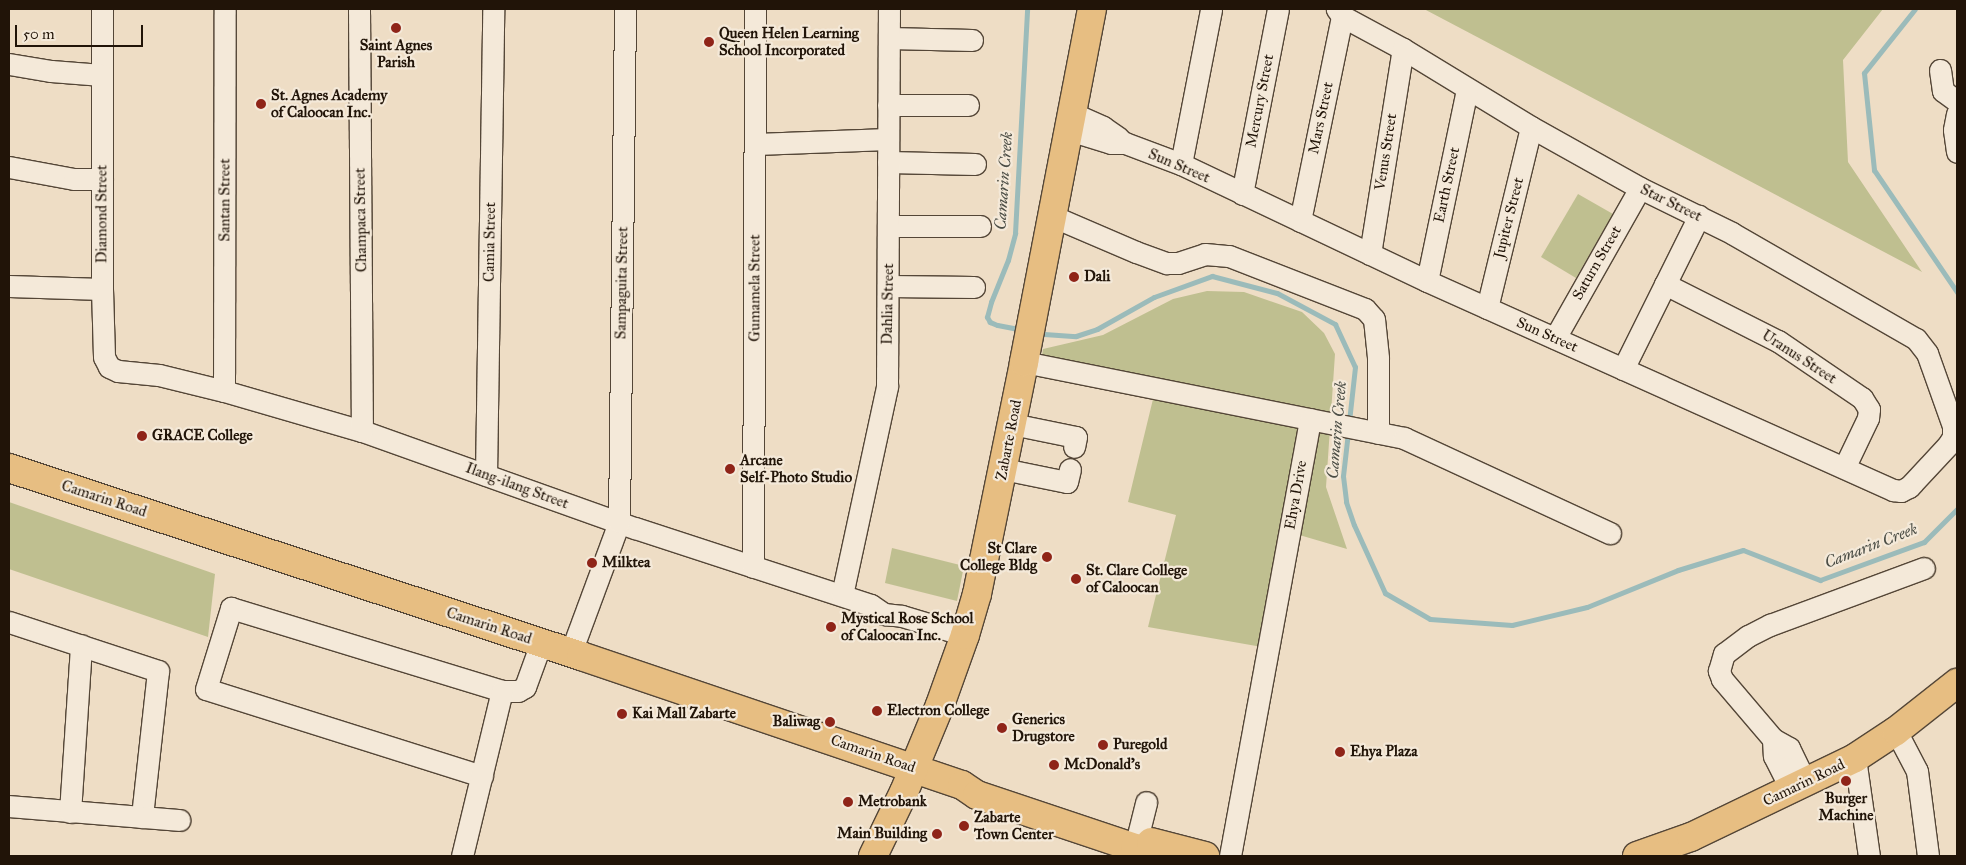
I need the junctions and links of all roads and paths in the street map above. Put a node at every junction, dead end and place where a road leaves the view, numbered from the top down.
1 (102, 9) edge
2 (225, 9) edge
3 (359, 9) edge
4 (493, 9) edge
5 (625, 9) edge
6 (755, 9) edge
7 (888, 9) edge
8 (1092, 9) edge
9 (1211, 9) edge
10 (1278, 9) edge
11 (1339, 12) edge
12 (889, 38) junction
13 (972, 40) dead end
14 (1403, 49) junction
15 (9, 64) edge
16 (1940, 70) dead end
17 (102, 75) junction
18 (1467, 89) junction
19 (1957, 101) edge
20 (888, 105) junction
21 (968, 105) dead end
22 (1957, 114) edge
23 (1070, 122) junction
24 (1531, 127) junction
25 (888, 139) junction
26 (756, 144) junction
27 (1957, 152) edge
28 (888, 162) junction
29 (975, 164) dead end
30 (1181, 164) junction
31 (9, 167) edge
32 (102, 179) junction
33 (1640, 188) junction
34 (1242, 194) junction
35 (1052, 216) junction
36 (1699, 216) junction
37 (1300, 221) junction
38 (889, 226) junction
39 (980, 226) dead end
40 (1370, 254) junction
41 (1426, 281) junction
42 (1665, 284) junction
43 (9, 286) edge
44 (888, 286) junction
45 (974, 287) dead end
46 (102, 289) junction
47 (1487, 308) junction
48 (1555, 338) junction
49 (1024, 362) junction
50 (1623, 369) junction
51 (159, 375) joint
52 (224, 391) junction
53 (1318, 421) junction
54 (1012, 424) junction
55 (362, 431) junction
56 (1370, 432) junction
57 (1953, 437) joint
58 (1074, 447) dead end
59 (9, 468) edge
60 (1844, 468) junction
61 (1003, 469) junction
62 (1070, 469) dead end
63 (486, 475) junction
64 (619, 522) junction
65 (1610, 533) dead end
66 (753, 567) junction
67 (1924, 568) dead end
68 (842, 595) junction
69 (9, 622) edge
70 (965, 636) junction
71 (541, 643) junction
72 (80, 645) junction
73 (576, 654) junction
74 (1957, 683) edge
75 (502, 691) junction
76 (1896, 731) junction
77 (1854, 758) junction
78 (914, 768) junction
79 (482, 776) junction
80 (968, 787) junction
81 (1799, 787) junction
82 (1146, 802) dead end
83 (9, 806) edge
84 (70, 812) junction
85 (142, 817) junction
86 (179, 820) dead end
87 (1137, 839) junction
88 (1652, 854) edge
89 (462, 856) edge
90 (873, 856) edge
91 (1168, 856) edge
92 (1205, 856) edge
93 (1230, 856) edge
94 (1869, 856) edge
95 (1928, 856) edge

1 - 17 street, Diamond Street
2 - 52 street, Santan Street
3 - 55 street, Champaca Street
4 - 63 street, Camia Street
5 - 64 street, Sampaguita Street
6 - 26 street, Gumamela Street
7 - 12 street, Dahlia Street
8 - 23 main road, Zabarte Road
9 - 30 street
10 - 34 street, Mercury Street
11 - 14 street, Star Street
11 - 37 street, Mars Street
12 - 13 street
12 - 20 street, Dahlia Street
14 - 18 street, Star Street
14 - 40 street, Venus Street
15 - 17 street
16 - 19 street
17 - 32 street, Diamond Street
18 - 24 street, Star Street
18 - 41 street, Earth Street
20 - 21 street
20 - 25 street, Dahlia Street
22 - 27 street
23 - 30 street, Sun Street
23 - 35 main road, Zabarte Road
24 - 33 street, Star Street
24 - 47 street, Jupiter Street
25 - 26 street
25 - 28 street, Dahlia Street
26 - 66 street, Gumamela Street
28 - 29 street
28 - 38 street, Dahlia Street
30 - 34 street, Sun Street
31 - 32 street
32 - 46 street, Diamond Street
33 - 36 street, Star Street
33 - 48 street, Saturn Street
34 - 37 street, Sun Street
35 - 49 main road, Zabarte Road
35 - 56 street
36 - 42 street
36 - 57 street, Star Street
37 - 40 street, Sun Street
38 - 39 street
38 - 44 street, Dahlia Street
40 - 41 street, Sun Street
41 - 47 street, Sun Street
42 - 50 street
42 - 60 street, Uranus Street
43 - 46 street
44 - 45 street
44 - 68 street, Dahlia Street
46 - 51 street, Diamond Street
47 - 48 street, Sun Street
48 - 50 street, Sun Street
49 - 53 street
49 - 54 main road, Zabarte Road
50 - 60 street, Sun Street
51 - 52 street, Ilang-ilang Street
52 - 55 street, Ilang-ilang Street
53 - 56 street
53 - 93 street, Ehya Drive
54 - 58 street
54 - 61 main road, Zabarte Road
55 - 63 street, Ilang-ilang Street
56 - 65 street
57 - 60 street, Sun Street
59 - 71 main road, Camarin Road
61 - 62 street
61 - 70 main road, Zabarte Road
63 - 64 street, Ilang-ilang Street
64 - 66 street, Ilang-ilang Street
64 - 73 street, Sampaguita Street
66 - 68 street, Ilang-ilang Street
67 - 81 street
68 - 70 street, Ilang-ilang Street
69 - 72 street
70 - 78 main road, Zabarte Road
71 - 73 main road, Camarin Road
71 - 75 street
72 - 84 street
72 - 85 street
73 - 78 main road, Camarin Road
74 - 76 main road, Camarin Road
75 - 79 street
75 - 79 street
76 - 77 main road, Camarin Road
76 - 95 street
77 - 81 main road, Camarin Road
77 - 94 street
78 - 80 main road, Camarin Road
78 - 90 main road, Zabarte Road
79 - 89 street
80 - 87 main road, Camarin Road
80 - 91 main road, Camarin Road
81 - 88 main road, Camarin Road
82 - 87 street
83 - 84 street
84 - 85 street
85 - 86 street
87 - 92 main road, Camarin Road

